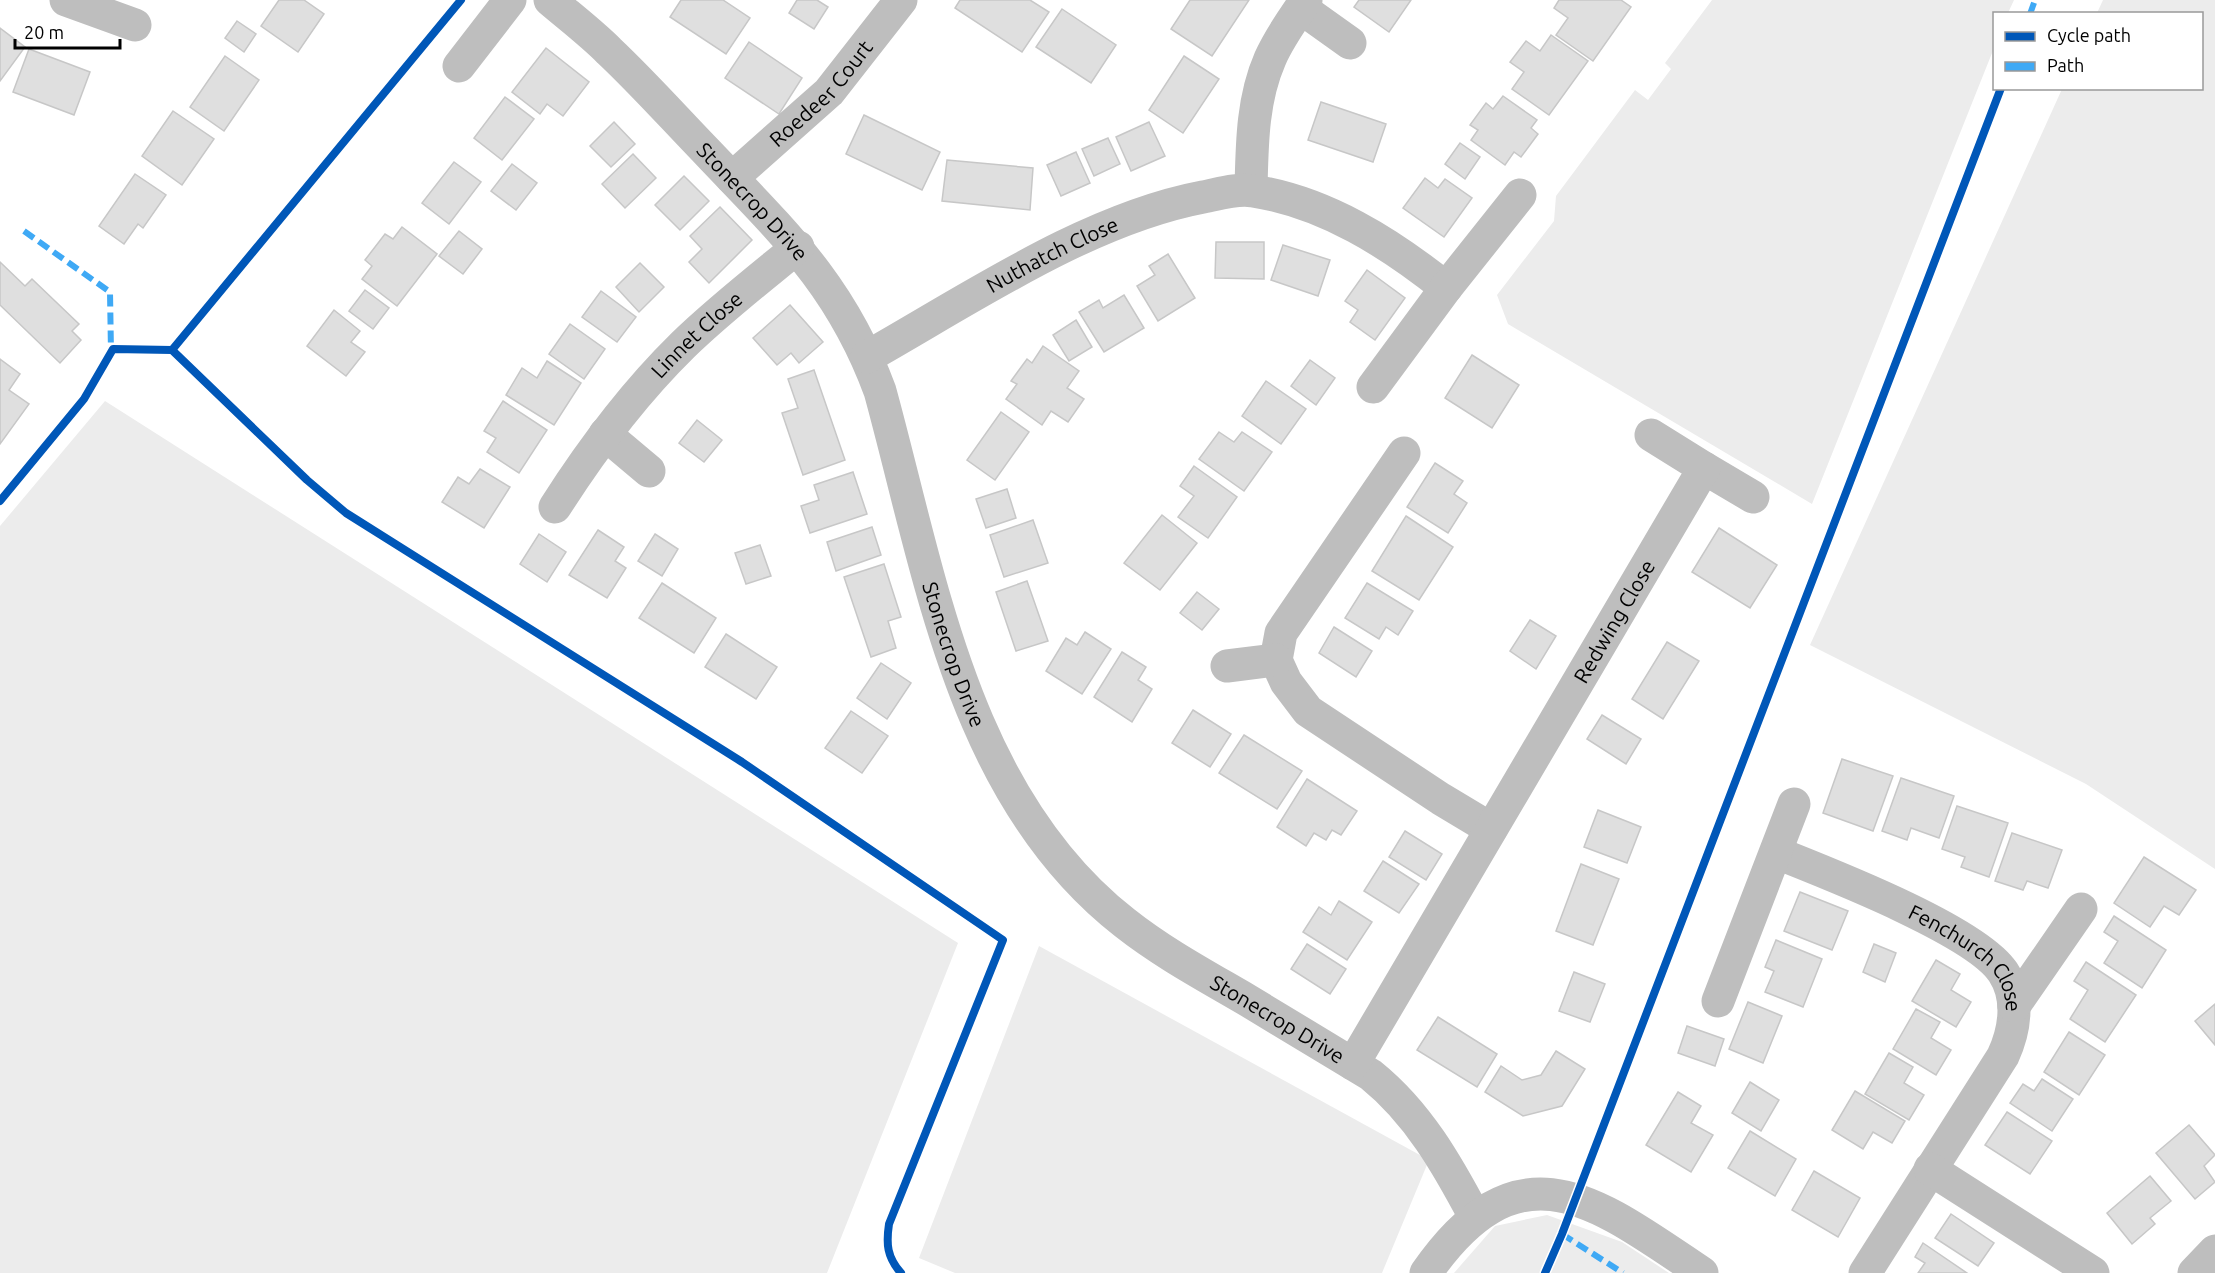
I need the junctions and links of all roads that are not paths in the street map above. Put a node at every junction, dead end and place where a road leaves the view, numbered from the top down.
1 (67, 0) edge
2 (510, 0) edge
3 (550, 0) edge
4 (901, 0) edge
5 (1303, 4) edge
6 (135, 26) dead end
7 (1350, 44) dead end
8 (459, 66) dead end
9 (732, 178) junction
10 (1251, 190) junction
11 (1520, 195) dead end
12 (798, 247) junction
13 (1446, 288) junction
14 (867, 357) junction
15 (1372, 387) dead end
16 (605, 434) junction
17 (1651, 435) dead end
18 (1404, 453) dead end
19 (1704, 468) junction
20 (649, 471) dead end
21 (1753, 496) dead end
22 (555, 507) dead end
23 (1276, 660) junction
24 (1227, 666) dead end
25 (1794, 804) dead end
26 (1491, 828) junction
27 (1777, 853) junction
28 (2081, 909) dead end
29 (1719, 1000) dead end
30 (2014, 1006) junction
31 (1353, 1064) junction
32 (1930, 1169) junction
33 (1475, 1216) junction
34 (2215, 1251) edge
35 (1426, 1273) edge
36 (1702, 1273) edge
37 (1865, 1273) edge
38 (2093, 1273) edge
39 (2194, 1273) edge

1 - 6 street
2 - 8 street
3 - 9 street, Stonecrop Drive
4 - 9 street, Roedeer Court
5 - 7 street
5 - 10 street
9 - 12 street, Stonecrop Drive
10 - 13 street, Nuthatch Close
10 - 14 street, Nuthatch Close
11 - 13 street
12 - 14 street, Stonecrop Drive
12 - 16 street, Linnet Close
13 - 15 street
14 - 31 street, Stonecrop Drive
16 - 20 street
16 - 22 street, Linnet Close
17 - 19 street
18 - 23 street
19 - 21 street
19 - 26 street, Redwing Close
23 - 24 street
23 - 26 street
25 - 27 street
26 - 31 street, Redwing Close
27 - 29 street
27 - 30 street, Fenchurch Close
28 - 30 street
30 - 32 street, Fenchurch Close
31 - 33 street, Stonecrop Drive
32 - 37 street, Fenchurch Close
32 - 38 street
33 - 35 street
33 - 36 street
34 - 39 street

